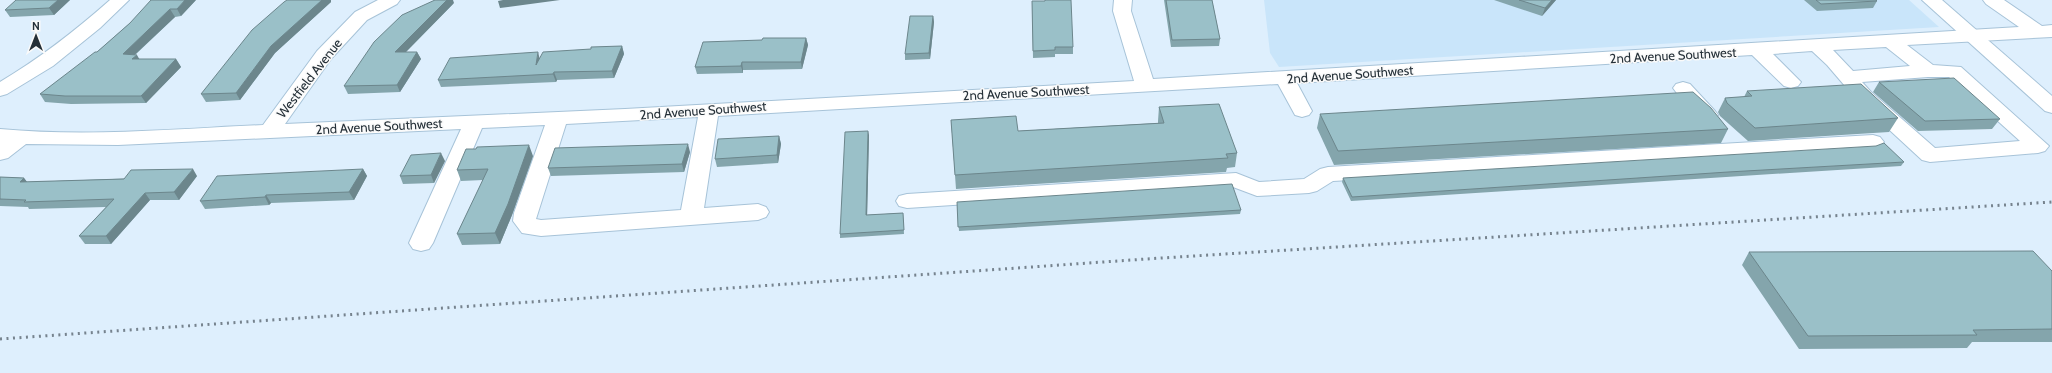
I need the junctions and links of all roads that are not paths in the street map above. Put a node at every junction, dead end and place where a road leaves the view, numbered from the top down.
1 (120, 0) edge
2 (392, 0) edge
3 (1123, 0) edge
4 (1931, 0) edge
5 (1992, 0) edge
6 (2045, 32) edge
7 (1973, 36) junction
8 (1890, 42) junction
9 (1817, 46) junction
10 (1758, 50) junction
11 (1928, 71) junction
12 (1848, 77) junction
13 (1285, 78) junction
14 (1791, 82) dead end
15 (1145, 85) junction
16 (1683, 88) dead end
17 (0, 90) edge
18 (2052, 106) edge
19 (709, 110) junction
20 (1302, 111) dead end
21 (558, 118) junction
22 (475, 122) junction
23 (269, 131) junction
24 (0, 135) edge
25 (22, 138) junction
26 (1872, 142) dead end
27 (1742, 150) junction
28 (0, 153) edge
29 (907, 201) dead end
30 (758, 212) dead end
31 (691, 217) junction
32 (421, 243) dead end

1 - 17 street
2 - 23 street, Westfield Avenue
3 - 15 street
4 - 7 street
5 - 6 street
6 - 7 street, 2nd Avenue Southwest
7 - 8 street, 2nd Avenue Southwest
7 - 18 street
8 - 9 street, 2nd Avenue Southwest
8 - 11 street
9 - 10 street, 2nd Avenue Southwest
9 - 12 street
10 - 13 street, 2nd Avenue Southwest
10 - 14 street
11 - 12 street
11 - 12 street
13 - 15 street, 2nd Avenue Southwest
13 - 20 street
15 - 19 street, 2nd Avenue Southwest
16 - 27 street
19 - 21 street, 2nd Avenue Southwest
19 - 31 street
21 - 22 street, 2nd Avenue Southwest
21 - 31 street
22 - 23 street, 2nd Avenue Southwest
22 - 32 street
23 - 25 street, 2nd Avenue Southwest
24 - 25 street, 2nd Avenue Southwest
25 - 28 street
26 - 27 street
27 - 29 street
30 - 31 street

